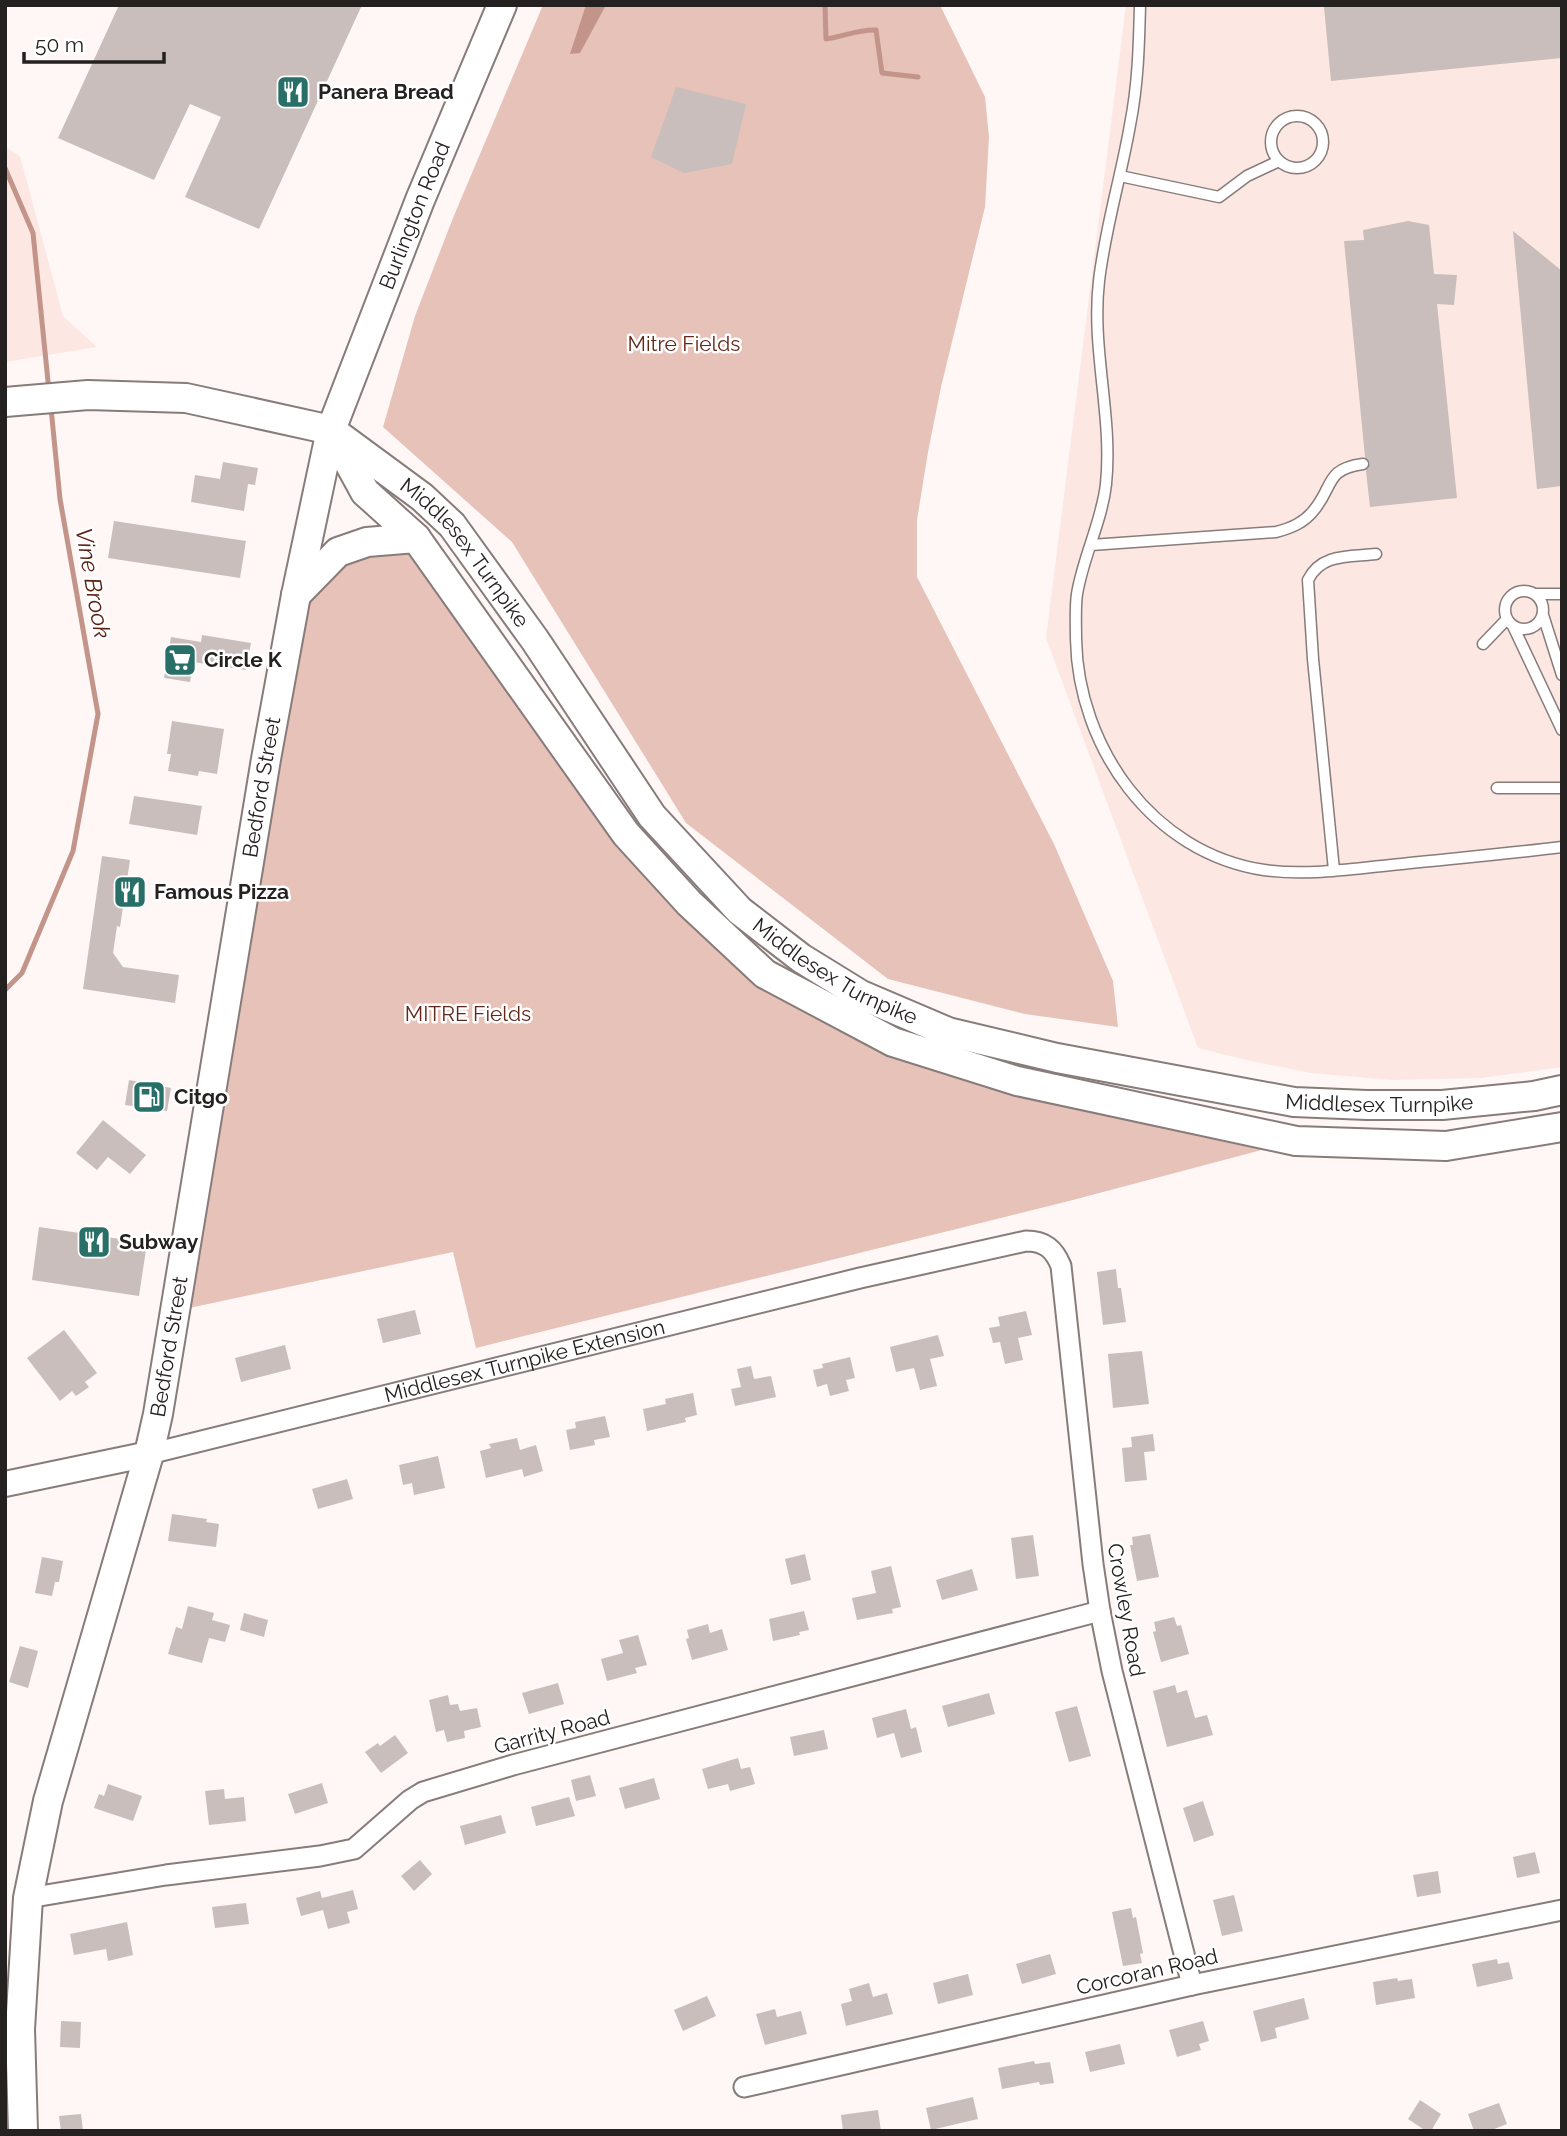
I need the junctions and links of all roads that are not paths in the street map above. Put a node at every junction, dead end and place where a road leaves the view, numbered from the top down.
1 (502, 5) edge
2 (1140, 5) edge
3 (1279, 161) junction
4 (1120, 176) junction
5 (5, 402) edge
6 (331, 430) junction
7 (1363, 464) dead end
8 (416, 538) junction
9 (1091, 545) junction
10 (1376, 554) dead end
11 (1536, 594) junction
12 (1562, 594) edge
13 (296, 595) junction
14 (1543, 615) junction
15 (1510, 622) junction
16 (1483, 644) dead end
17 (1562, 674) edge
18 (1562, 730) edge
19 (1497, 788) dead end
20 (1562, 788) edge
21 (1562, 848) edge
22 (1334, 870) junction
23 (1562, 1090) edge
24 (1562, 1127) edge
25 (1043, 1244) joint
26 (149, 1454) junction
27 (5, 1484) edge
28 (1100, 1611) junction
29 (28, 1898) junction
30 (1562, 1910) edge
31 (1192, 1985) junction
32 (744, 2087) dead end
33 (23, 2131) edge

1 - 6 main road, Burlington Road
2 - 4 lane
3 - 3 lane
3 - 4 lane
4 - 9 lane
5 - 6 main road, Middlesex Turnpike
6 - 8 main road, Middlesex Turnpike
6 - 13 main road, Bedford Street
6 - 23 main road, Middlesex Turnpike
7 - 9 lane
8 - 13 main road, Middlesex Turnpike
8 - 24 main road, Middlesex Turnpike
9 - 22 lane
10 - 22 lane
11 - 12 lane
11 - 14 lane
11 - 15 lane
13 - 26 main road, Bedford Street
14 - 15 lane
14 - 17 lane
15 - 16 lane
15 - 18 lane
19 - 20 lane
21 - 22 lane
25 - 26 street, Middlesex Turnpike Extension
25 - 28 street, Crowley Road
26 - 27 street, Middlesex Turnpike Extension
26 - 29 main road, Bedford Street
28 - 29 street, Garrity Road
28 - 31 street, Crowley Road
29 - 33 main road, Bedford Street
30 - 31 street, Corcoran Road
31 - 32 street, Corcoran Road

